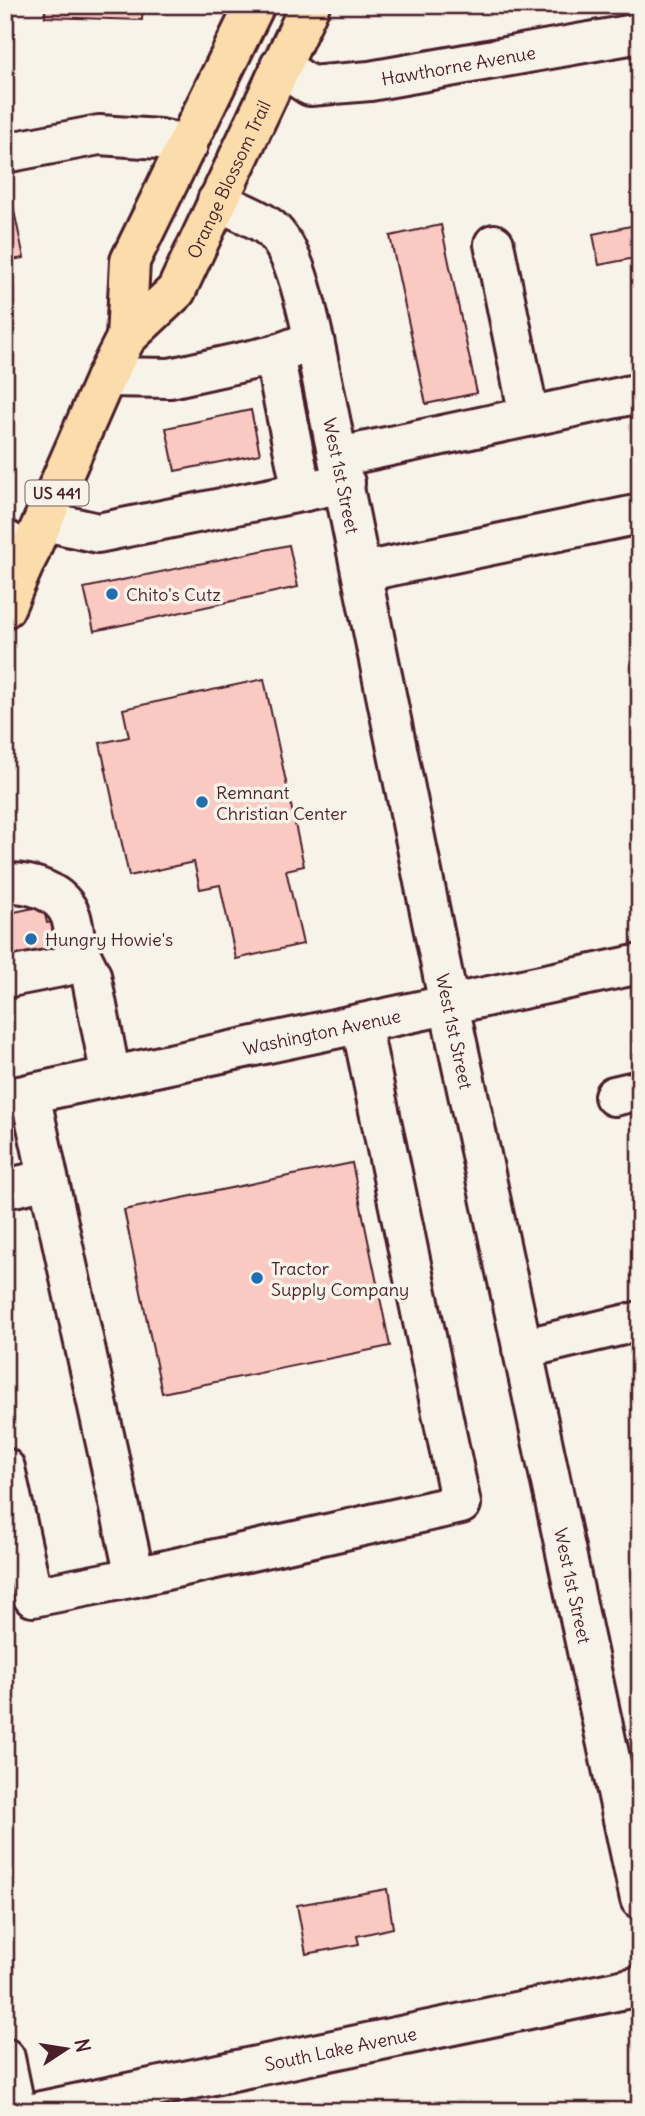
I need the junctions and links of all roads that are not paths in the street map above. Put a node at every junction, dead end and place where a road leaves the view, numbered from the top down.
1 (255, 5) edge
2 (310, 5) edge
3 (640, 33) edge
4 (279, 66) junction
5 (188, 145) junction
6 (5, 153) edge
7 (217, 201) junction
8 (494, 244) dead end
9 (126, 338) junction
10 (314, 340) junction
11 (274, 355) junction
12 (106, 377) junction
13 (640, 393) edge
14 (529, 416) junction
15 (342, 470) junction
16 (302, 492) junction
17 (640, 514) edge
18 (26, 538) edge
19 (363, 572) junction
20 (5, 608) edge
21 (5, 883) edge
22 (77, 947) junction
23 (640, 964) edge
24 (5, 978) edge
25 (449, 1005) junction
26 (360, 1024) junction
27 (111, 1077) junction
28 (18, 1096) edge
29 (48, 1179) junction
30 (5, 1189) edge
31 (640, 1321) edge
32 (522, 1349) junction
33 (5, 1468) edge
34 (135, 1577) junction
35 (19, 1600) edge
36 (640, 1899) edge
37 (640, 1986) edge
38 (5, 2058) edge
39 (16, 2111) edge
40 (41, 2111) edge

1 - 5 main road, Orange Blossom Trail / US 441
2 - 4 main road, Orange Blossom Trail / US 441
3 - 4 street, Hawthorne Avenue
4 - 7 main road, Orange Blossom Trail / US 441
5 - 6 street
5 - 9 main road, Orange Blossom Trail / US 441
7 - 9 main road, Orange Blossom Trail / US 441
7 - 10 street, West 1st Street
8 - 14 street
9 - 12 main road, Orange Blossom Trail / US 441
10 - 11 street
10 - 15 street, West 1st Street
11 - 12 street
11 - 16 street
12 - 18 main road, Orange Blossom Trail / US 441
13 - 14 street
14 - 15 street
15 - 16 street
15 - 19 street, West 1st Street
16 - 18 street
17 - 19 street
18 - 20 main road, Orange Blossom Trail / US 441
19 - 25 street, West 1st Street
21 - 22 street
22 - 24 street
22 - 27 street
23 - 25 street, Washington Avenue
25 - 26 street, Washington Avenue
25 - 32 street, West 1st Street
26 - 27 street, Washington Avenue
26 - 34 street
27 - 28 street, Washington Avenue
28 - 29 street
29 - 30 street
29 - 34 street
31 - 32 street
32 - 36 street, West 1st Street
33 - 35 street
34 - 35 street
37 - 40 street, South Lake Avenue
38 - 39 street

